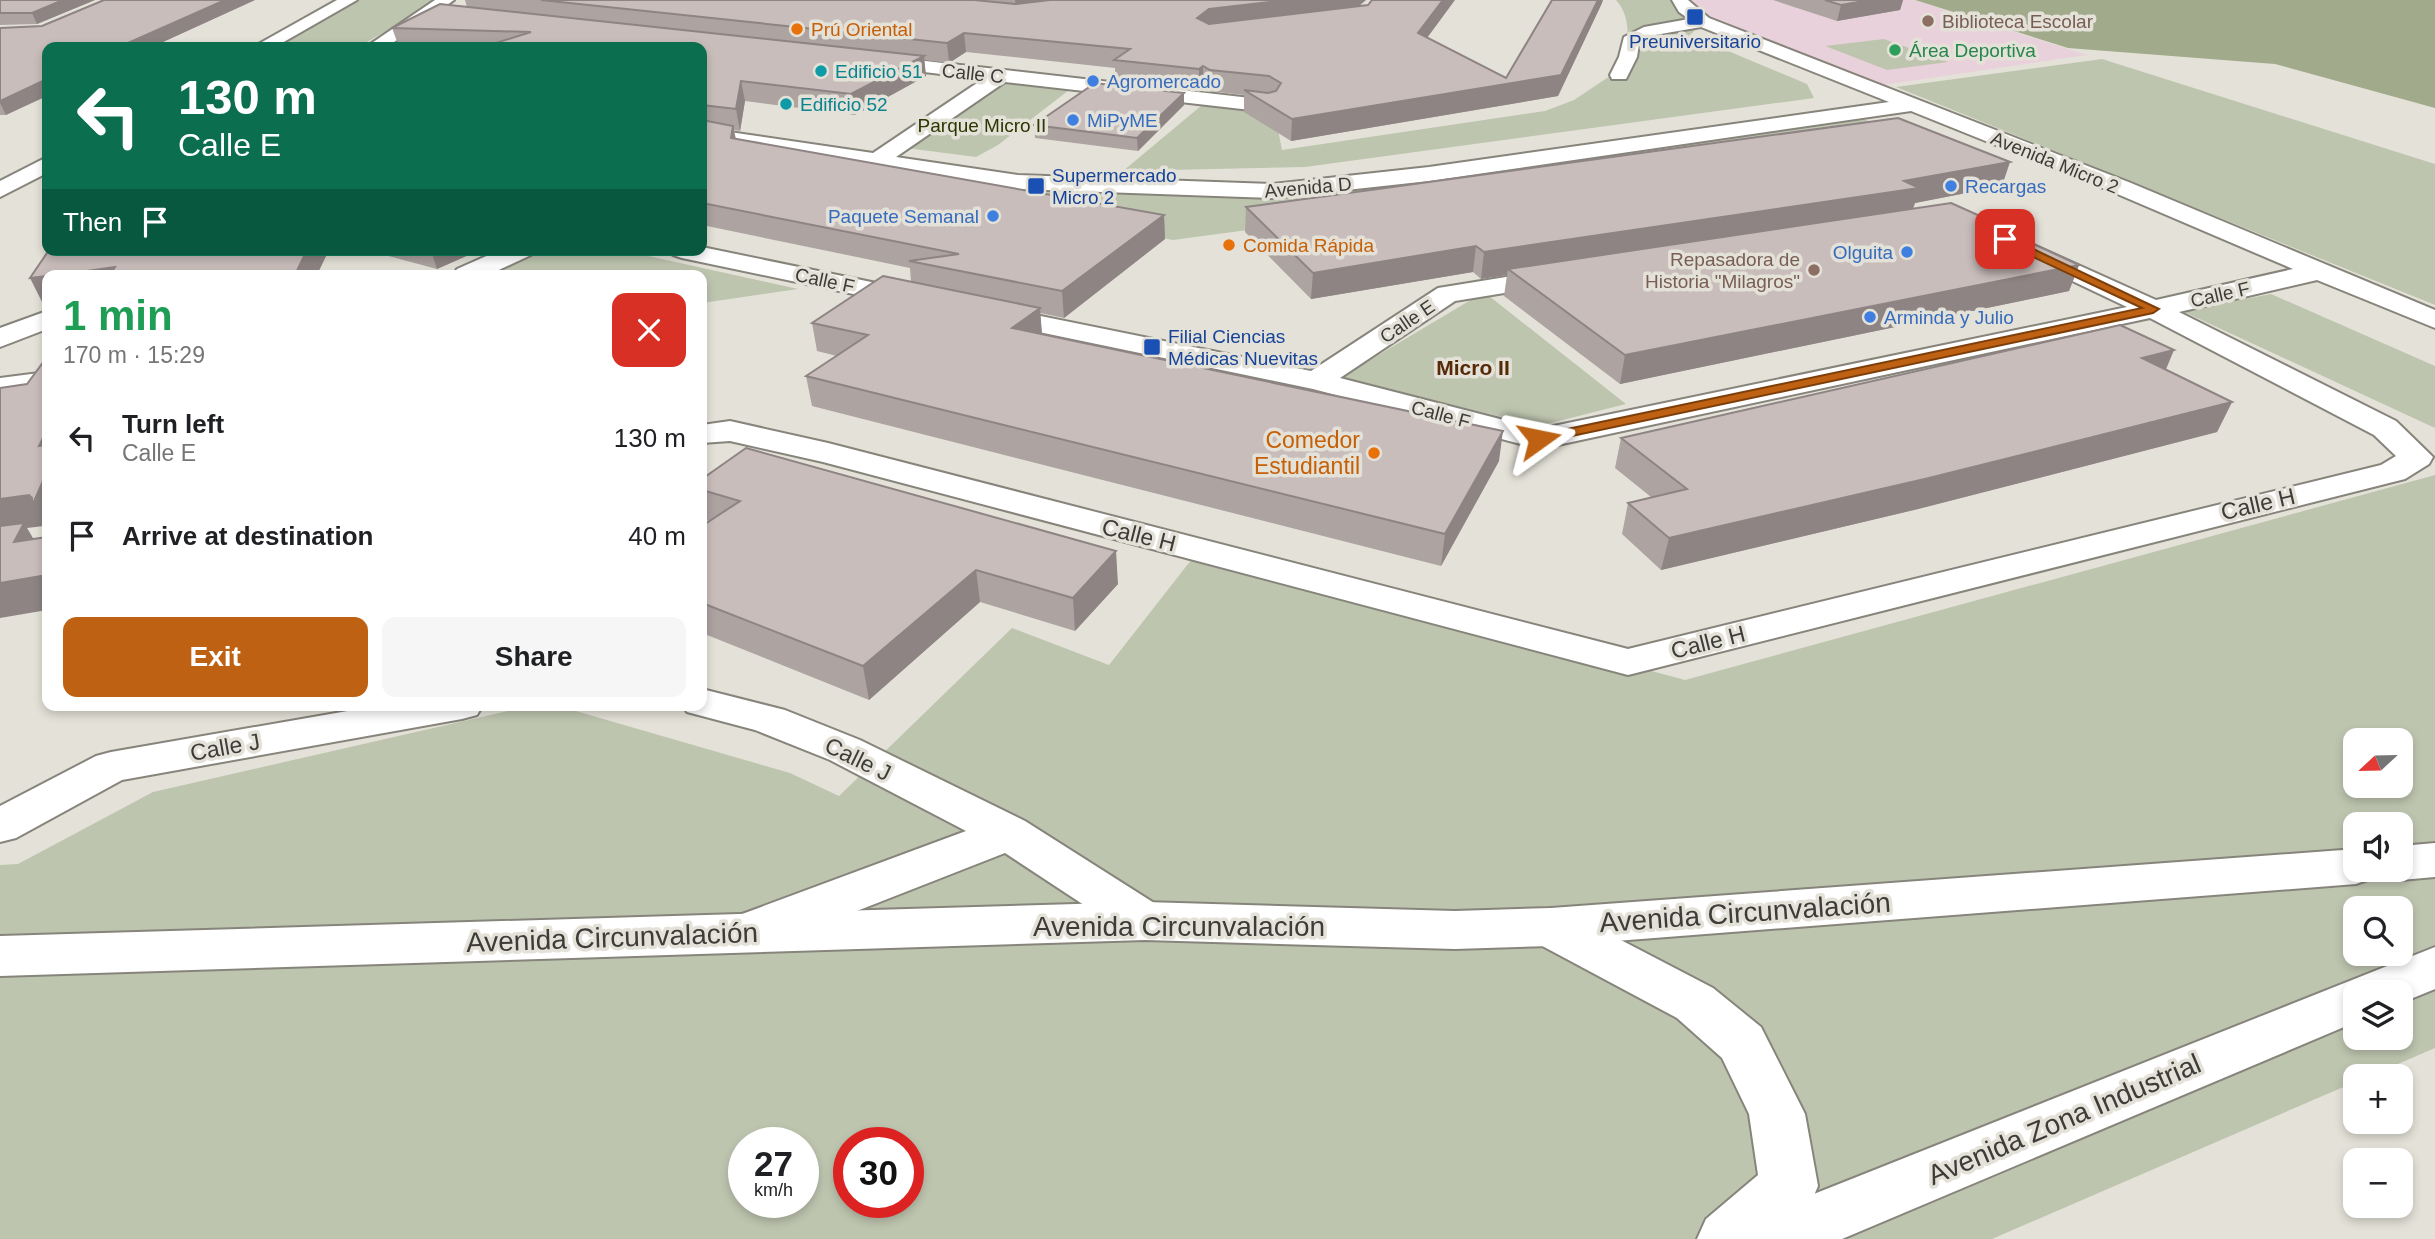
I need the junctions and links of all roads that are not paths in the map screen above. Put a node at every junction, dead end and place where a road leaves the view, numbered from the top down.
1 (349, 0) edge
2 (1680, 0) edge
3 (451, 8) edge
4 (1703, 22) junction
5 (271, 42) edge
6 (383, 42) edge
7 (855, 60) edge
8 (1619, 75) dead end
9 (1001, 76) junction
10 (1912, 105) junction
11 (1268, 106) edge
12 (707, 135) edge
13 (876, 161) junction
14 (42, 167) edge
15 (0, 190) edge
16 (2005, 239) edge
17 (707, 255) edge
18 (509, 256) edge
19 (477, 270) edge
20 (2321, 271) junction
21 (1583, 273) edge
22 (2153, 309) junction
23 (2435, 320) edge
24 (42, 321) edge
25 (0, 338) edge
26 (1316, 381) junction
27 (42, 383) edge
28 (0, 387) edge
29 (707, 433) edge
30 (707, 703) edge
31 (428, 711) edge
32 (0, 826) edge
33 (1009, 832) junction
34 (2435, 860) edge
35 (2413, 862) edge
36 (2343, 867) edge
37 (1145, 921) junction
38 (1551, 926) junction
39 (747, 933) junction
40 (0, 956) edge
41 (2435, 967) edge
42 (2402, 980) edge
43 (2343, 1004) edge
44 (1727, 1239) edge
45 (1772, 1239) edge

1 - 5 main road
2 - 4 main road, Avenida Micro 2
3 - 6 main road
4 - 8 main road
4 - 10 main road, Avenida Micro 2
7 - 9 main road, Calle C
9 - 11 main road, Calle C
9 - 13 main road
10 - 13 main road, Avenida D
10 - 20 main road, Avenida Micro 2
12 - 13 main road, Avenida D
14 - 15 main road
16 - 22 main road
17 - 26 main road, Calle F
18 - 19 main road
20 - 22 main road, Calle F
20 - 23 main road, Avenida Micro 2
21 - 26 main road, Calle E
22 - 26 main road, Calle F
22 - 29 main road, Calle H
24 - 25 main road
27 - 28 main road
30 - 33 main road, Calle J
31 - 32 main road, Calle J
33 - 37 main road, Calle J
33 - 39 main road
34 - 35 main road
36 - 38 main road, Avenida Circunvalación
37 - 38 main road, Avenida Circunvalación
37 - 39 main road, Avenida Circunvalación
38 - 44 main road
39 - 40 main road, Avenida Circunvalación
41 - 42 main road
43 - 45 main road, Avenida Zona Industrial

